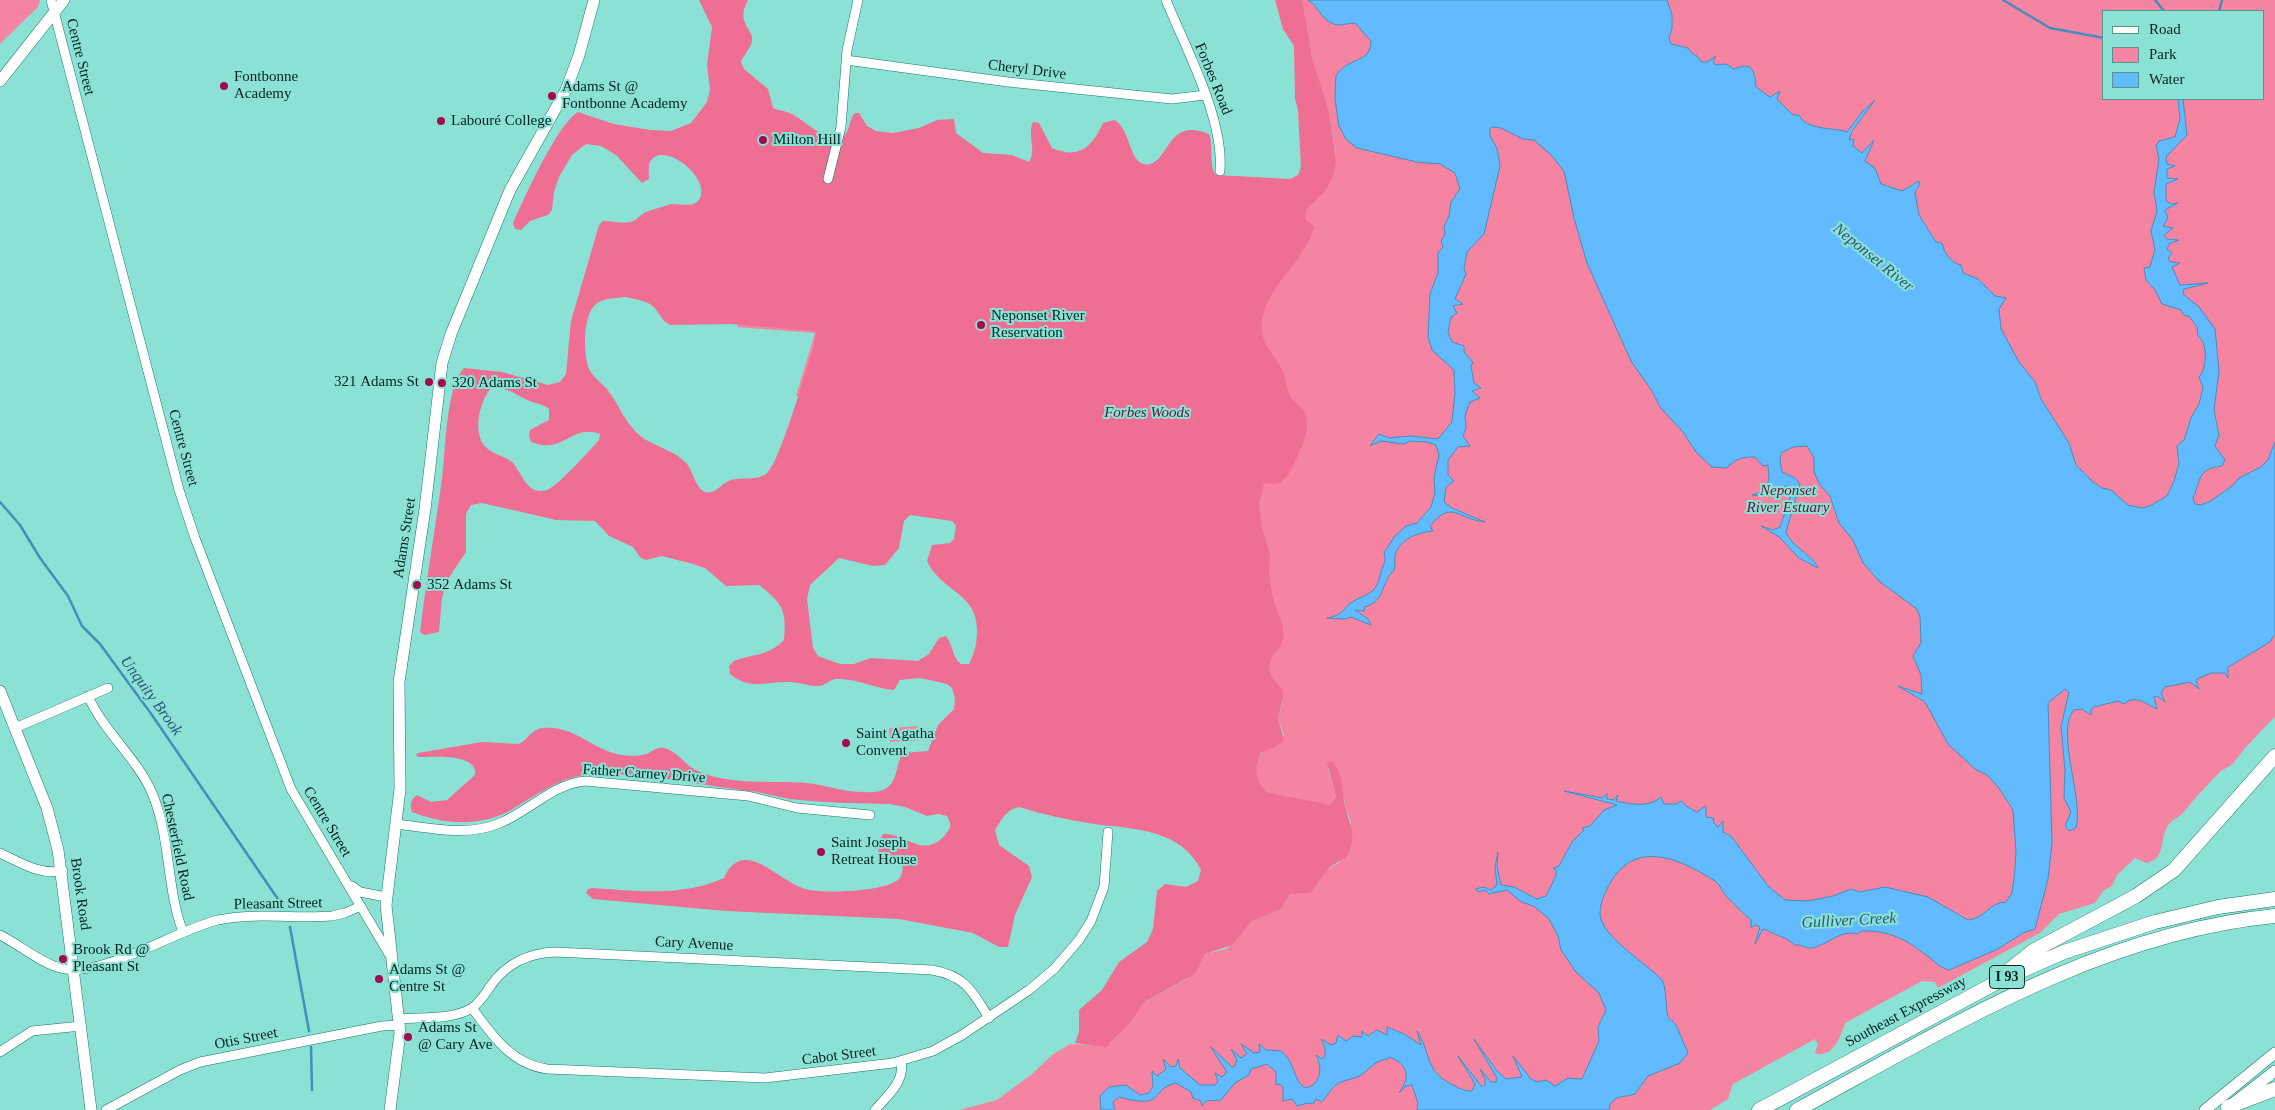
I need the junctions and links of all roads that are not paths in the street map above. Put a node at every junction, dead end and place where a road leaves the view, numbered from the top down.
1 (52, 0) edge
2 (64, 0) edge
3 (594, 0) edge
4 (858, 0) edge
5 (1166, 0) edge
6 (55, 12) junction
7 (846, 60) junction
8 (0, 81) edge
9 (1205, 96) junction
10 (1220, 171) dead end
11 (828, 179) dead end
12 (108, 688) dead end
13 (0, 691) edge
14 (88, 696) junction
15 (15, 728) junction
16 (2275, 756) edge
17 (870, 815) dead end
18 (397, 824) junction
19 (1108, 832) dead end
20 (0, 852) edge
21 (63, 871) junction
22 (348, 882) junction
23 (386, 896) junction
24 (2275, 899) edge
25 (361, 906) junction
26 (2275, 907) edge
27 (2275, 916) edge
28 (2275, 924) edge
29 (183, 932) junction
30 (0, 935) edge
31 (392, 963) junction
32 (75, 970) junction
33 (1987, 988) junction
34 (472, 1008) junction
35 (989, 1018) junction
36 (400, 1022) junction
37 (81, 1026) junction
38 (0, 1052) edge
39 (2275, 1053) edge
40 (901, 1062) junction
41 (2275, 1071) edge
42 (2275, 1090) edge
43 (2226, 1109) edge
44 (91, 1110) edge
45 (106, 1110) edge
46 (390, 1110) edge
47 (875, 1110) edge
48 (1759, 1110) edge
49 (1777, 1110) edge
50 (1797, 1110) edge
51 (1812, 1110) edge
52 (2205, 1110) edge

1 - 6 street, Centre Street
2 - 6 main road
3 - 18 main road, Adams Street
4 - 7 street
5 - 9 street, Forbes Road
6 - 8 main road
6 - 22 street, Centre Street
7 - 9 street, Cheryl Drive
7 - 11 street
9 - 10 street, Forbes Road
12 - 14 street
13 - 15 main road, Brook Road
14 - 15 street
14 - 29 street, Chesterfield Road
15 - 21 main road, Brook Road
16 - 33 highway
17 - 18 street, Father Carney Drive
18 - 23 main road, Adams Street
19 - 35 street, Cabot Street
20 - 21 street
21 - 32 main road, Brook Road
22 - 23 street, Centre Street
22 - 25 street, Centre Street
23 - 31 main road, Adams Street
24 - 33 highway, Southeast Expressway / I 93
25 - 29 street, Pleasant Street
25 - 31 street, Centre Street
26 - 49 highway, I 93
27 - 50 highway, I 93
28 - 51 highway, I 93
29 - 32 street, Pleasant Street
30 - 32 street, Pleasant Street
31 - 36 main road, Adams Street
32 - 37 main road, Brook Road
33 - 48 highway, Southeast Expressway / I 93
34 - 35 street, Cary Avenue
34 - 36 street
34 - 40 street, Cabot Street
35 - 40 street, Cabot Street
36 - 45 street, Otis Street
36 - 46 main road, Adams Street
37 - 38 street
37 - 44 main road, Brook Road
39 - 52 main road
40 - 47 street
41 - 43 main road
42 - 43 highway

